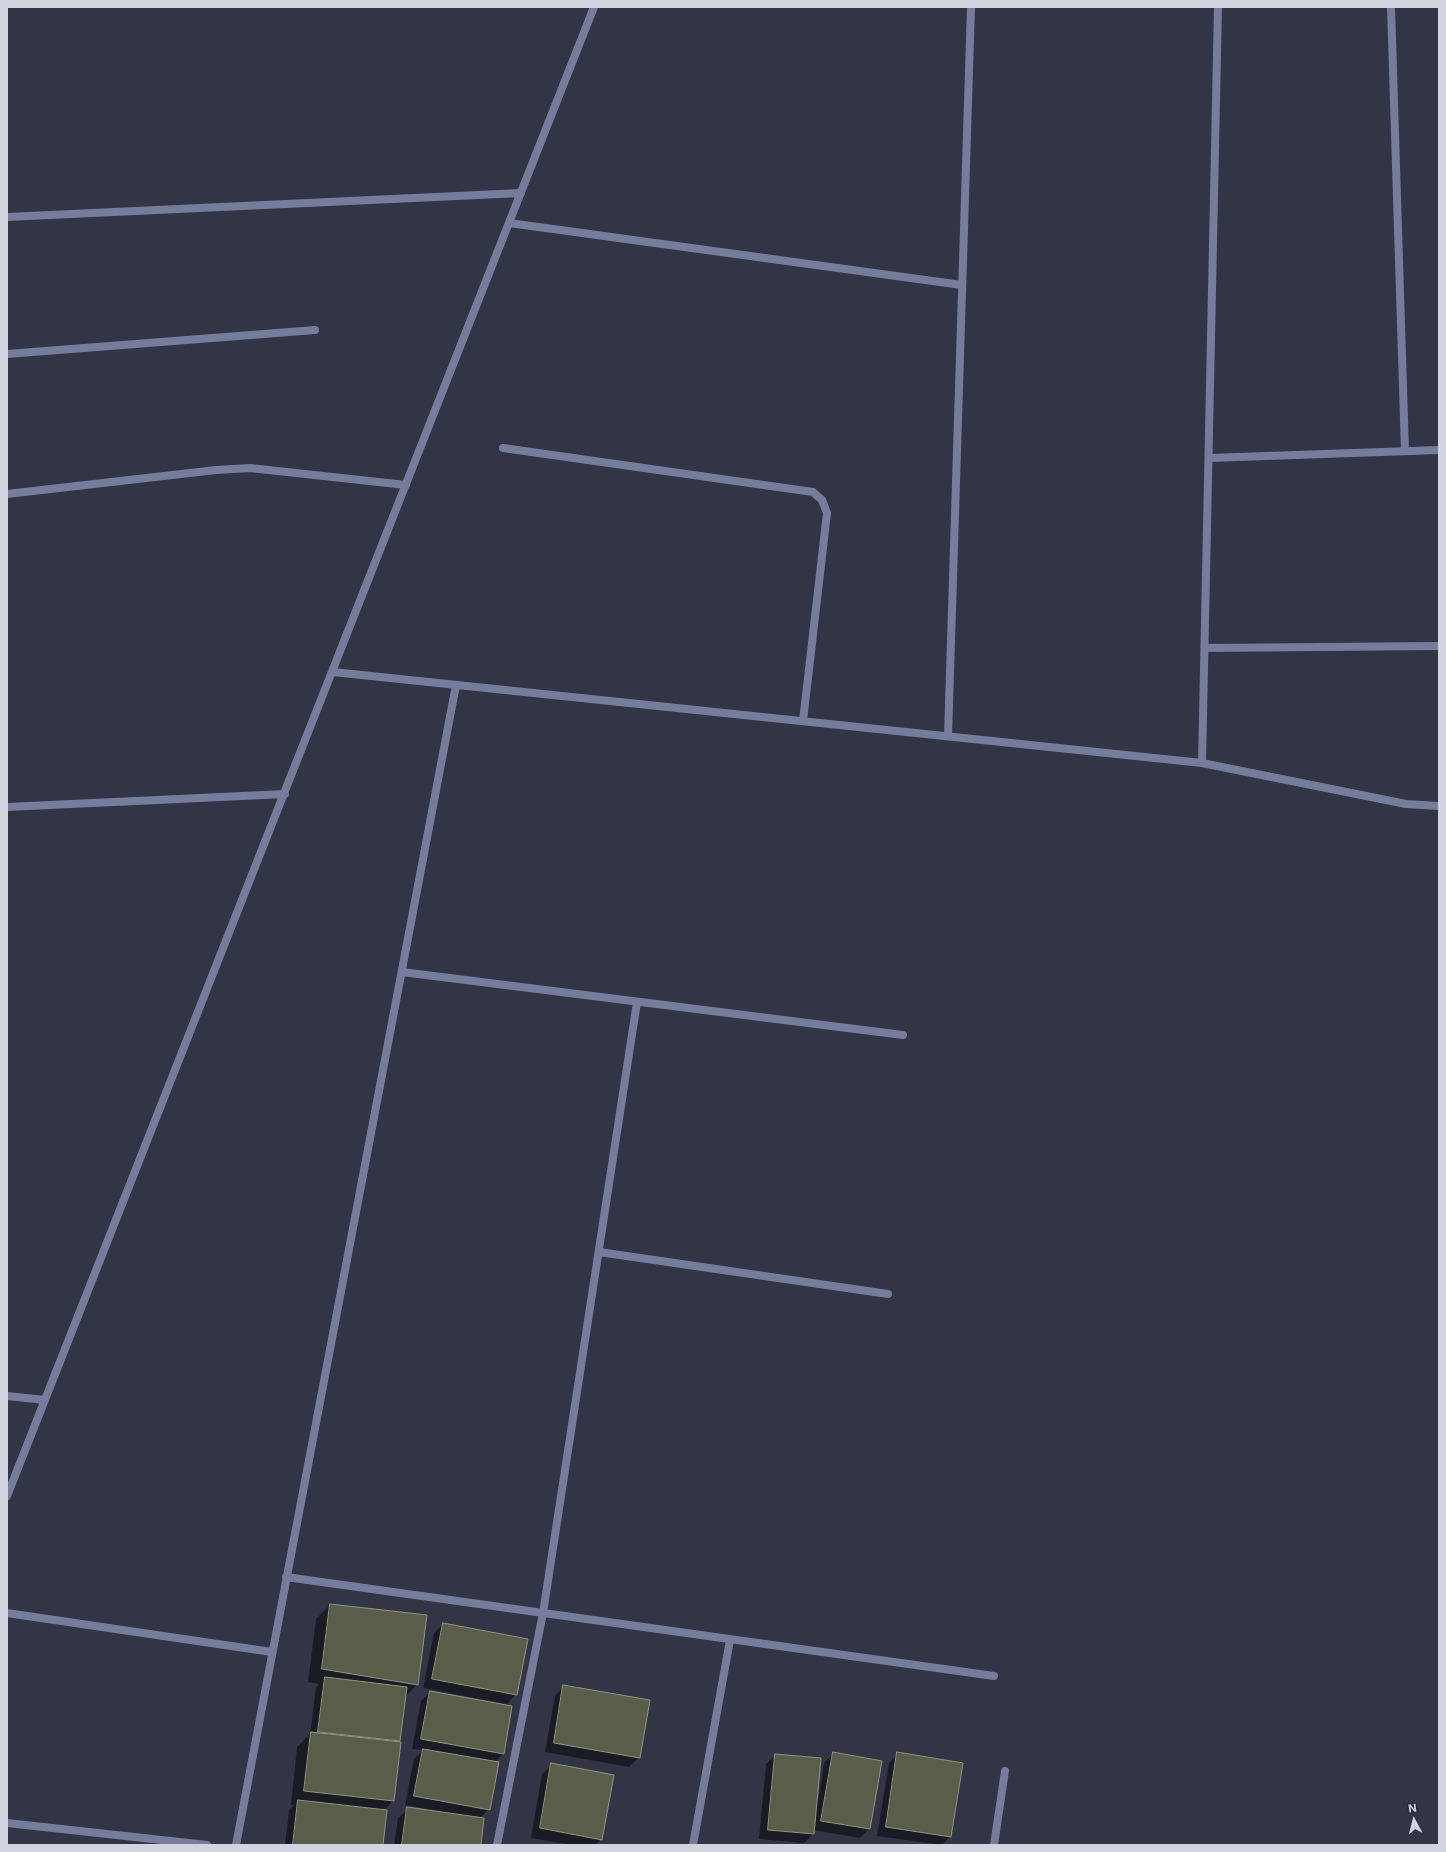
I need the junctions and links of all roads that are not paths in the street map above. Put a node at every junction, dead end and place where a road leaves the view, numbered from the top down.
1 (594, 7) edge
2 (971, 7) edge
3 (1218, 7) edge
4 (1391, 7) edge
5 (521, 193) junction
6 (7, 217) edge
7 (509, 223) junction
8 (962, 285) junction
9 (315, 330) dead end
10 (7, 354) edge
11 (503, 448) dead end
12 (1439, 450) edge
13 (1405, 451) junction
14 (1209, 458) junction
15 (406, 485) junction
16 (7, 494) edge
17 (1439, 646) edge
18 (1205, 648) junction
19 (333, 672) junction
20 (456, 685) junction
21 (803, 721) junction
22 (948, 736) junction
23 (1202, 763) junction
24 (285, 794) junction
25 (1439, 806) edge
26 (7, 808) edge
27 (402, 972) junction
28 (637, 1002) junction
29 (903, 1035) dead end
30 (599, 1252) junction
31 (888, 1294) dead end
32 (7, 1396) edge
33 (45, 1400) junction
34 (7, 1496) edge
35 (286, 1577) junction
36 (7, 1613) edge
37 (543, 1613) junction
38 (730, 1640) junction
39 (272, 1652) junction
40 (994, 1676) dead end
41 (1005, 1771) dead end
42 (7, 1823) edge
43 (207, 1845) edge
44 (236, 1845) edge
45 (497, 1845) edge
46 (693, 1845) edge
47 (994, 1845) edge

1 - 5 street
2 - 8 street
3 - 14 street
4 - 13 street
5 - 6 street
5 - 7 street
7 - 8 street
7 - 15 street
8 - 22 street
9 - 10 street
11 - 21 street
12 - 13 street
13 - 14 street
14 - 18 street
15 - 16 street
15 - 19 street
17 - 18 street
18 - 23 street
19 - 20 street
19 - 24 street
20 - 21 street
20 - 27 street
21 - 22 street
22 - 23 street
23 - 25 street
24 - 26 street
24 - 33 street
27 - 28 street
27 - 35 street
28 - 29 street
28 - 30 street
30 - 31 street
30 - 37 street
32 - 33 street
33 - 34 street
35 - 37 street
35 - 39 street
36 - 39 street
37 - 38 street
37 - 45 street
38 - 40 street
38 - 46 street
39 - 44 street
41 - 47 street
42 - 43 street

